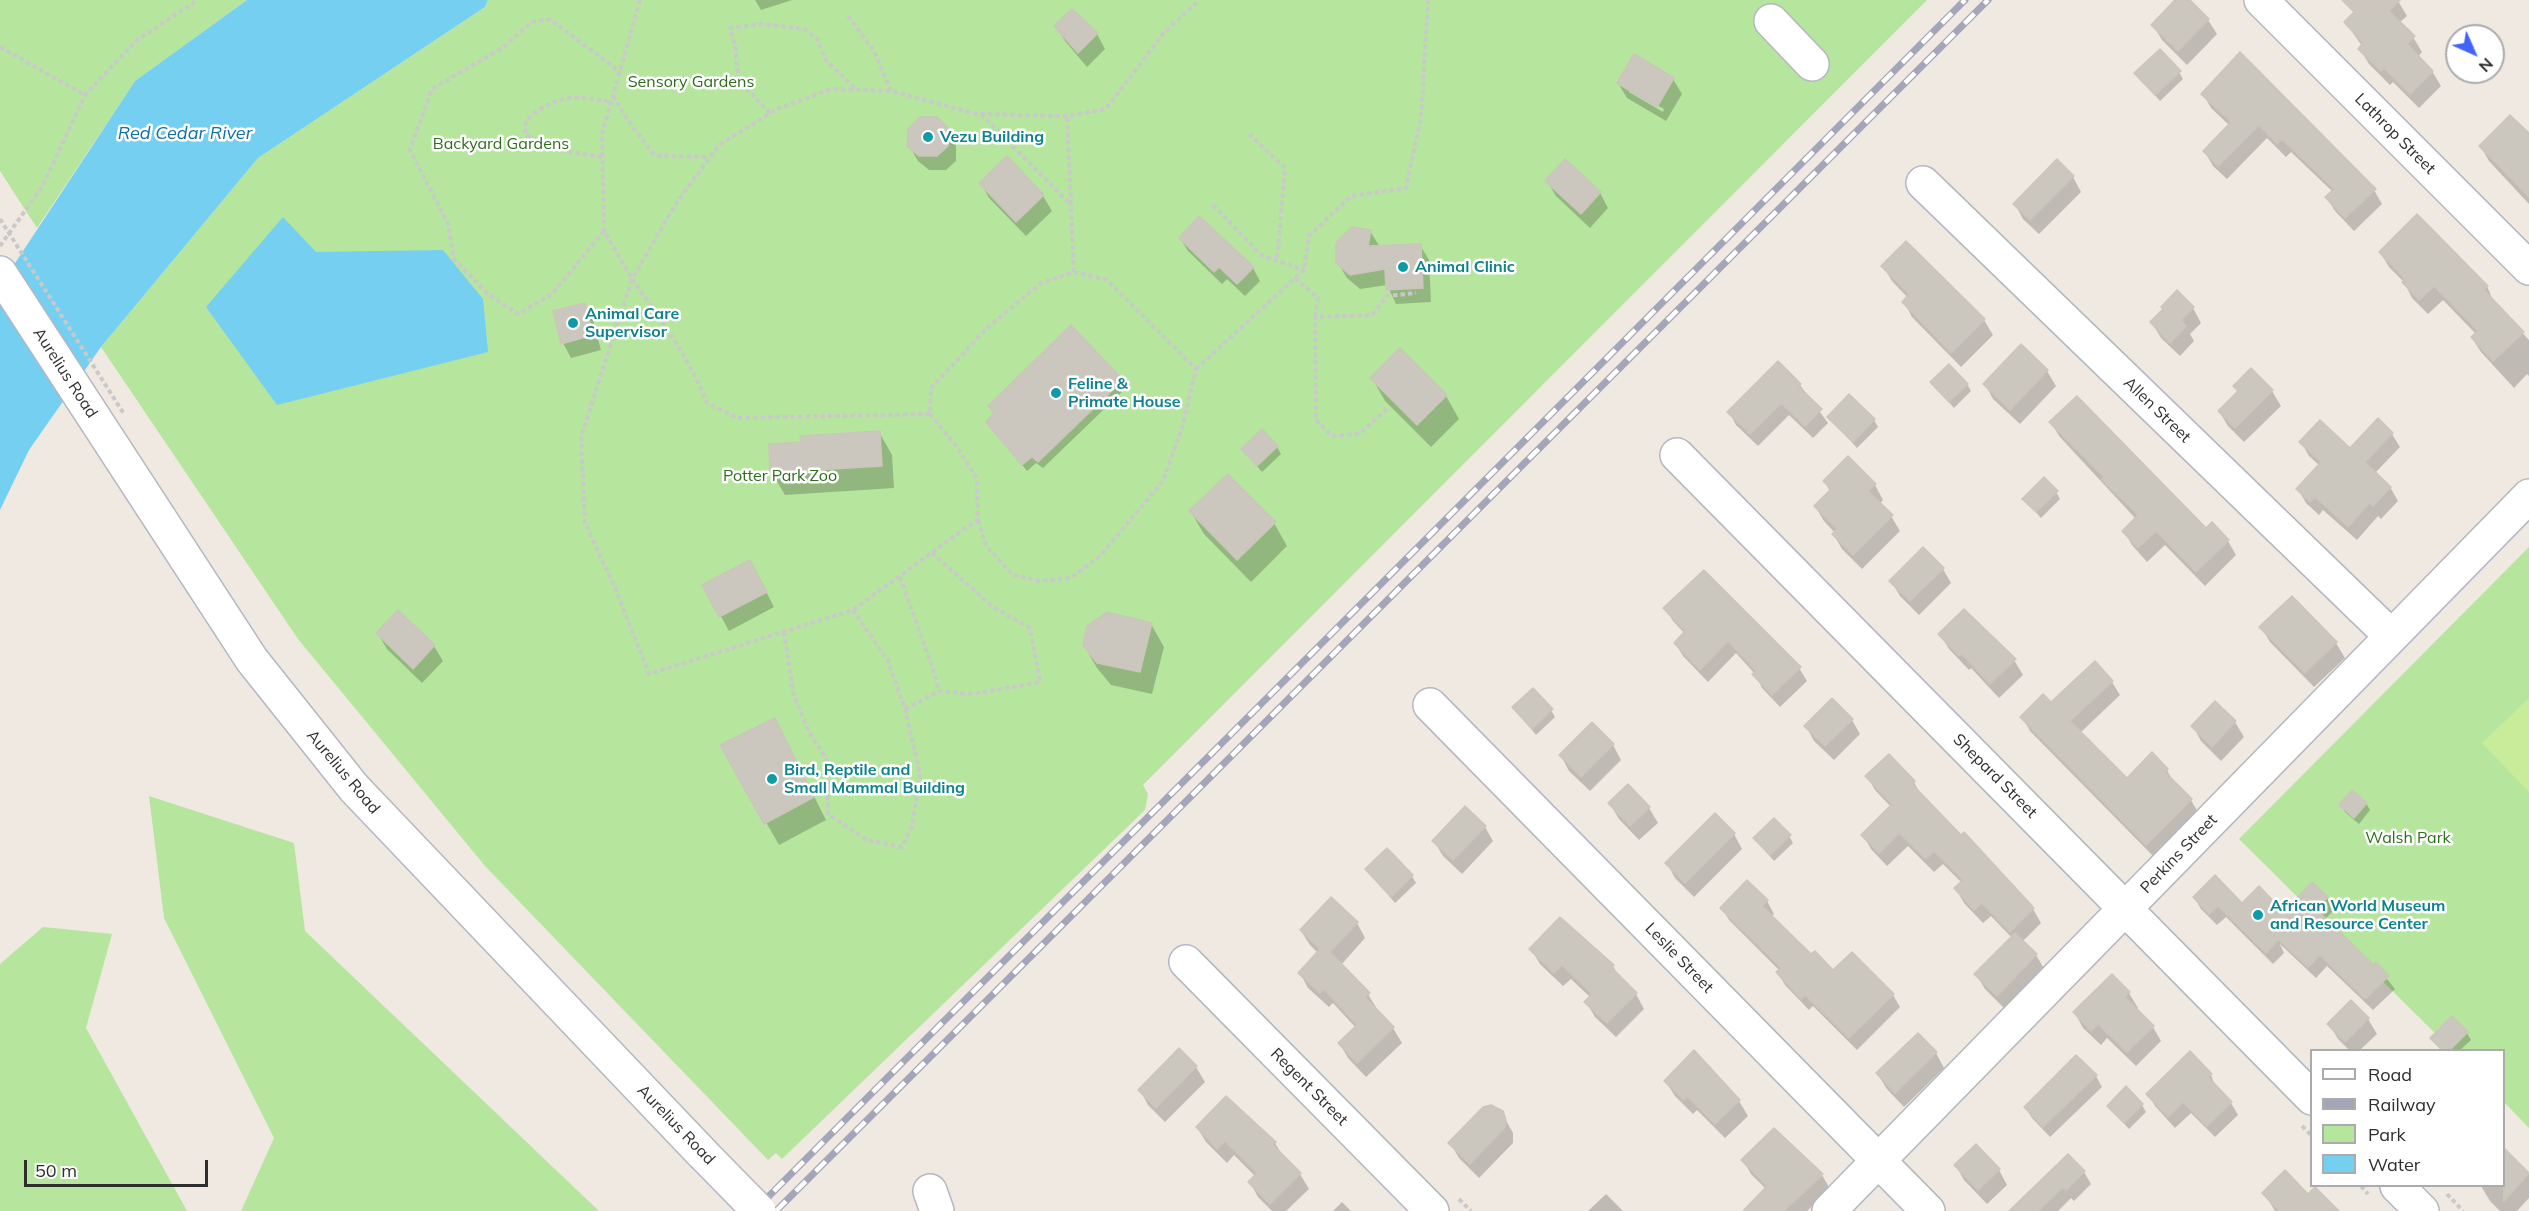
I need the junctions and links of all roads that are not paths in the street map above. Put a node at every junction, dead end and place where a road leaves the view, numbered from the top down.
1 (2261, 0) edge
2 (1771, 21) dead end
3 (1812, 64) dead end
4 (1923, 183) dead end
5 (2529, 268) edge
6 (0, 273) edge
7 (1677, 455) dead end
8 (2529, 496) edge
9 (2391, 636) junction
10 (1430, 705) dead end
11 (2126, 908) junction
12 (1186, 962) dead end
13 (2310, 1096) edge
14 (1878, 1161) junction
15 (2399, 1187) edge
16 (759, 1211) edge
17 (1432, 1211) edge
18 (1829, 1211) edge
19 (1928, 1211) edge
20 (2422, 1211) edge

1 - 5 street, Lathrop Street
2 - 3 street
4 - 9 street, Allen Street
6 - 16 street, Aurelius Road, bridge
7 - 11 street, Shepard Street
8 - 9 street, Perkins Street
9 - 11 street, Perkins Street
10 - 14 street, Leslie Street
11 - 13 street, Shepard Street
11 - 14 street, Perkins Street
12 - 17 street, Regent Street
14 - 18 street, Perkins Street
14 - 19 street, Leslie Street
15 - 20 street

